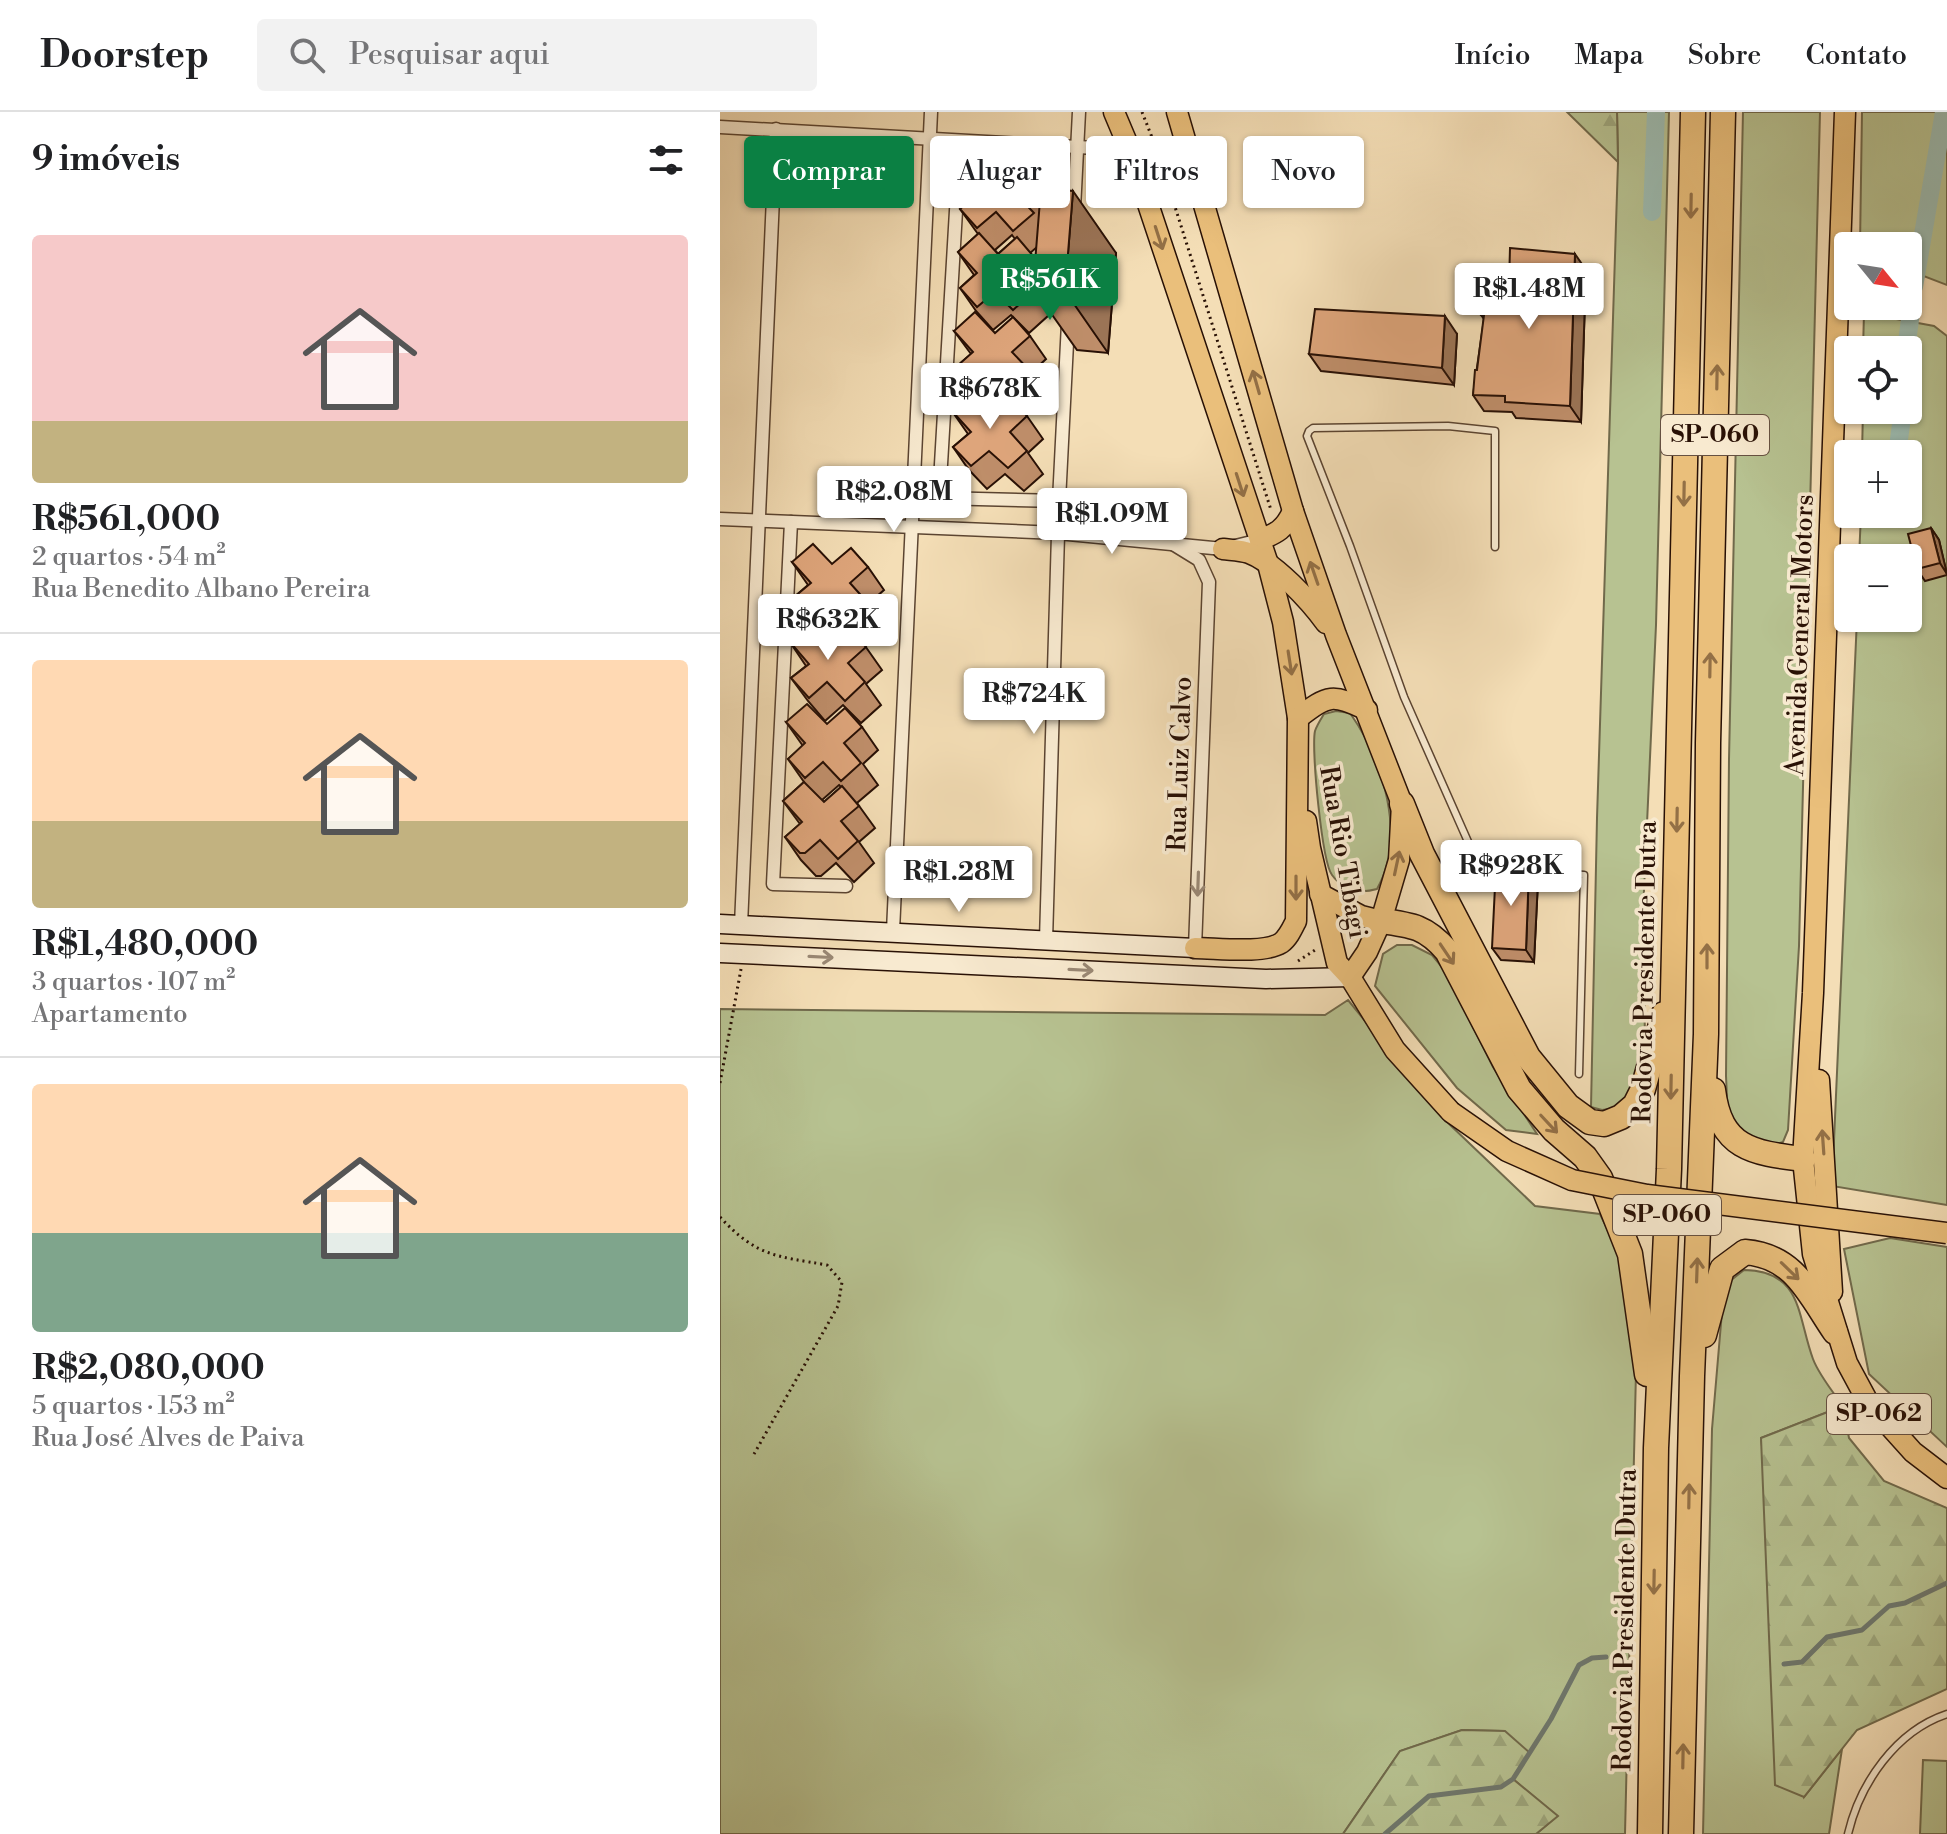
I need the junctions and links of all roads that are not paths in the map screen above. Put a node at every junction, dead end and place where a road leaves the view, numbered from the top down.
1 (931, 112) edge
2 (1079, 112) edge
3 (1114, 112) edge
4 (1177, 112) edge
5 (1693, 120) edge
6 (1723, 120) edge
7 (1845, 121) edge
8 (720, 127) edge
9 (776, 129) junction
10 (930, 136) edge
11 (1124, 136) edge
12 (930, 137) joint
13 (1070, 146) edge
14 (1077, 146) junction
15 (1086, 147) edge
16 (956, 208) edge
17 (1151, 208) edge
18 (1073, 223) edge
19 (1068, 316) edge
20 (1059, 501) junction
21 (1293, 511) junction
22 (720, 519) edge
23 (760, 521) junction
24 (791, 522) junction
25 (912, 527) junction
26 (1058, 533) junction
27 (1269, 536) junction
28 (1169, 542) junction
29 (1495, 547) dead end
30 (1223, 549) junction
31 (1268, 564) junction
32 (1275, 586) junction
33 (1336, 635) junction
34 (1367, 710) junction
35 (1298, 718) junction
36 (1298, 754) junction
37 (1402, 804) junction
38 (846, 886) dead end
39 (1320, 894) junction
40 (1381, 921) junction
41 (720, 924) edge
42 (741, 925) junction
43 (893, 931) junction
44 (1046, 940) junction
45 (1195, 948) junction
46 (720, 953) edge
47 (1350, 977) junction
48 (1673, 981) junction
49 (1813, 993) junction
50 (1706, 1034) junction
51 (1579, 1074) dead end
52 (1803, 1159) junction
53 (1826, 1189) junction
54 (1947, 1233) edge
55 (1835, 1332) junction
56 (1692, 1376) junction
57 (1656, 1448) junction
58 (1947, 1478) edge
59 (1947, 1714) edge
60 (1650, 1834) edge
61 (1681, 1834) edge
62 (1848, 1834) edge

1 - 10 street
2 - 14 street
3 - 11 main road
21 -> 4 main road
5 -> 48 highway, Rodovia Presidente Dutra / SP-060
50 -> 6 highway, SP-060
7 - 49 main road, Avenida General Motors
8 - 9 street
9 - 12 street
9 - 23 street
12 - 25 street
13 - 14 street
14 - 15 street
14 - 18 street
16 - 20 street
17 -> 27 main road
19 - 20 street
20 - 26 street
21 - 27 main road
33 -> 21 main road
22 - 23 street
23 - 24 street
23 - 42 street
24 - 25 street
24 - 38 street
25 - 26 street
25 - 43 street
26 - 28 street
26 - 44 street
27 - 30 street
27 - 31 main road
28 - 30 street
28 -> 45 street, Rua Luiz Calvo
29 - 51 lane
30 - 31 main road
30 - 32 street
31 - 32 main road
31 - 33 main road
32 -> 35 main road
33 - 34 main road
34 - 35 main road
34 - 37 main road
35 - 36 main road
36 - 39 main road, Rua Rio Tibagi
36 -> 45 main road
40 -> 37 main road
37 - 48 highway
39 - 40 main road
39 - 47 main road, Rua Rio Tibagi
40 - 47 main road
40 -> 57 highway
41 - 42 street
42 - 43 street
43 - 44 street
44 - 45 street
46 -> 47 street
47 - 54 main road, Rua Rio Tibagi, bridge
48 -> 57 highway, Rodovia Presidente Dutra / SP-060
49 - 52 main road, Avenida General Motors
53 -> 49 main road
50 - 52 highway
56 -> 50 highway, SP-060
52 - 53 main road
52 - 55 main road, SP-062
53 - 55 main road
56 -> 55 highway
55 - 58 main road, SP-062
61 -> 56 highway, SP-060
57 -> 60 highway, Rodovia Presidente Dutra / SP-060
59 - 62 lane

